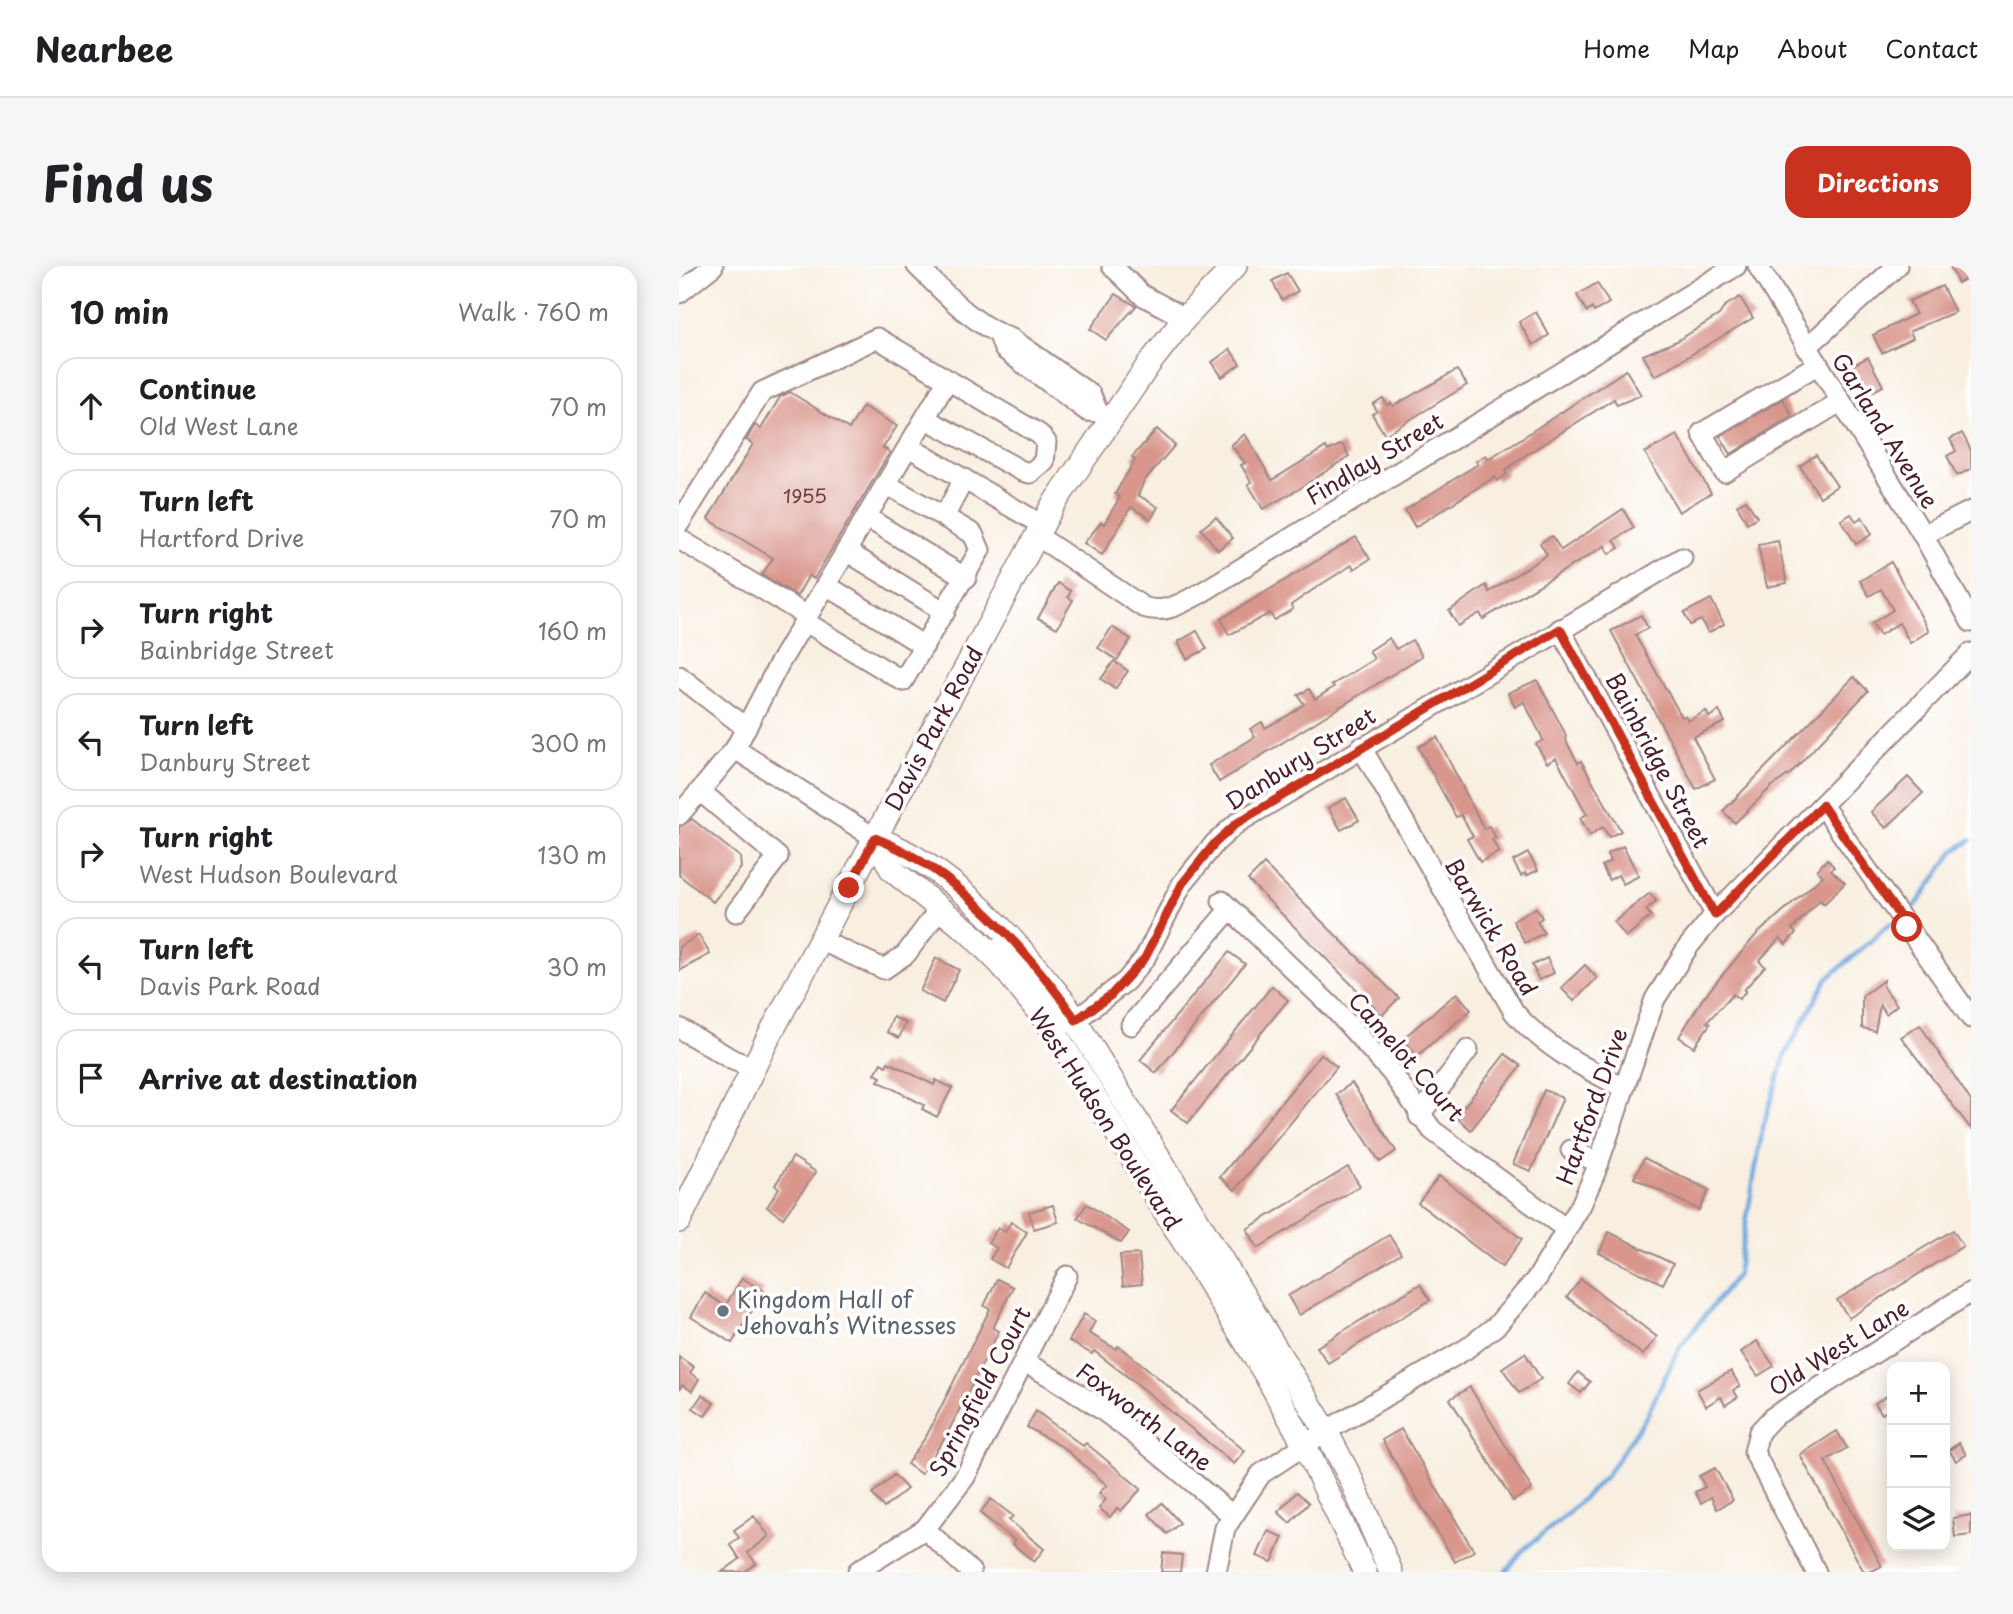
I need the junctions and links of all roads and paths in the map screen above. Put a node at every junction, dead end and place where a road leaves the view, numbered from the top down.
1 (713, 266) edge
2 (918, 266) edge
3 (1112, 266) edge
4 (1235, 266) edge
5 (1736, 266) edge
6 (1758, 266) edge
7 (1898, 266) edge
8 (679, 293) edge
9 (1185, 318) junction
10 (1811, 356) junction
11 (947, 381) junction
12 (1840, 402) junction
13 (1105, 415) junction
14 (926, 419) junction
15 (909, 447) junction
16 (964, 479) junction
17 (886, 484) junction
18 (1971, 511) edge
19 (866, 517) junction
20 (944, 517) junction
21 (679, 524) edge
22 (1039, 530) junction
23 (1923, 535) junction
24 (679, 539) edge
25 (846, 551) junction
26 (1682, 558) dead end
27 (966, 578) junction
28 (826, 585) junction
29 (945, 612) junction
30 (805, 619) junction
31 (1971, 622) edge
32 (1560, 629) junction
33 (924, 646) junction
34 (1971, 653) edge
35 (679, 676) edge
36 (745, 727) junction
37 (1361, 747) junction
38 (735, 749) junction
39 (700, 791) junction
40 (1822, 805) junction
41 (679, 815) edge
42 (875, 838) junction
43 (940, 908) junction
44 (736, 912) dead end
45 (1715, 915) junction
46 (822, 941) junction
47 (985, 948) junction
48 (1971, 1018) edge
49 (1076, 1020) junction
50 (1131, 1025) dead end
51 (679, 1028) edge
52 (1468, 1050) dead end
53 (755, 1068) junction
54 (1623, 1088) junction
55 (1419, 1116) junction
56 (1571, 1150) dead end
57 (1599, 1163) junction
58 (679, 1221) edge
59 (1566, 1229) junction
60 (1067, 1276) dead end
61 (1971, 1292) edge
62 (1025, 1363) junction
63 (1326, 1431) junction
64 (1305, 1446) junction
65 (1231, 1514) junction
66 (925, 1529) junction
67 (858, 1571) edge
68 (971, 1572) edge
69 (1216, 1572) edge
70 (1365, 1572) edge
71 (1391, 1572) edge
72 (1816, 1572) edge

1 - 8 street
2 - 13 street
3 - 9 street
4 - 9 main road, Davis Park Road
5 - 22 street, Findlay Street
6 - 10 street, Garland Avenue
7 - 10 street
9 - 13 main road, Davis Park Road
10 - 12 street, Garland Avenue
10 - 12 street
11 - 14 street
11 - 14 street
11 - 21 street
12 - 23 street, Garland Avenue
13 - 22 main road, Davis Park Road
14 - 15 street
15 - 16 street, Findlay Street
15 - 17 street
16 - 20 street
16 - 22 street, Findlay Street
17 - 19 street
17 - 20 street
18 - 23 street
19 - 25 street
19 - 27 street
20 - 27 street
22 - 42 main road, Davis Park Road
23 - 31 street, Garland Avenue
24 - 30 street
25 - 28 street
25 - 29 street
26 - 32 street, Danbury Street
27 - 29 street
28 - 30 street
28 - 33 street
29 - 33 street
30 - 33 street
30 - 36 street
32 - 37 street, Danbury Street
32 - 45 street, Bainbridge Street
34 - 40 street, Hartford Drive
35 - 36 street
36 - 38 street
37 - 49 street, Danbury Street
37 - 54 street, Barwick Road
38 - 39 street
38 - 42 street
39 - 41 street
39 - 44 street
40 - 45 street, Hartford Drive
40 - 48 street
42 - 43 main road, West Hudson Boulevard
42 - 46 main road, Davis Park Road
42 - 49 main road, West Hudson Boulevard
43 - 46 street
43 - 47 main road, West Hudson Boulevard
45 - 54 street, Hartford Drive
46 - 53 main road, Davis Park Road
47 - 49 street
47 - 64 main road, West Hudson Boulevard
49 - 63 main road, West Hudson Boulevard
50 - 55 street, Camelot Court
51 - 53 street
52 - 55 street
53 - 58 main road, Davis Park Road
54 - 57 street, Hartford Drive
55 - 59 street, Camelot Court
56 - 57 street
57 - 59 street, Hartford Drive
59 - 63 street, Hartford Drive
60 - 62 street, Springfield Court
61 - 72 street, Old West Lane
62 - 65 street, Foxworth Lane
62 - 66 street, Springfield Court
63 - 64 street, Hartford Drive
63 - 71 main road, West Hudson Boulevard
64 - 65 street, Hartford Drive
64 - 70 main road, West Hudson Boulevard
65 - 69 street, Hartford Drive
66 - 67 street, Springfield Court
66 - 68 street

